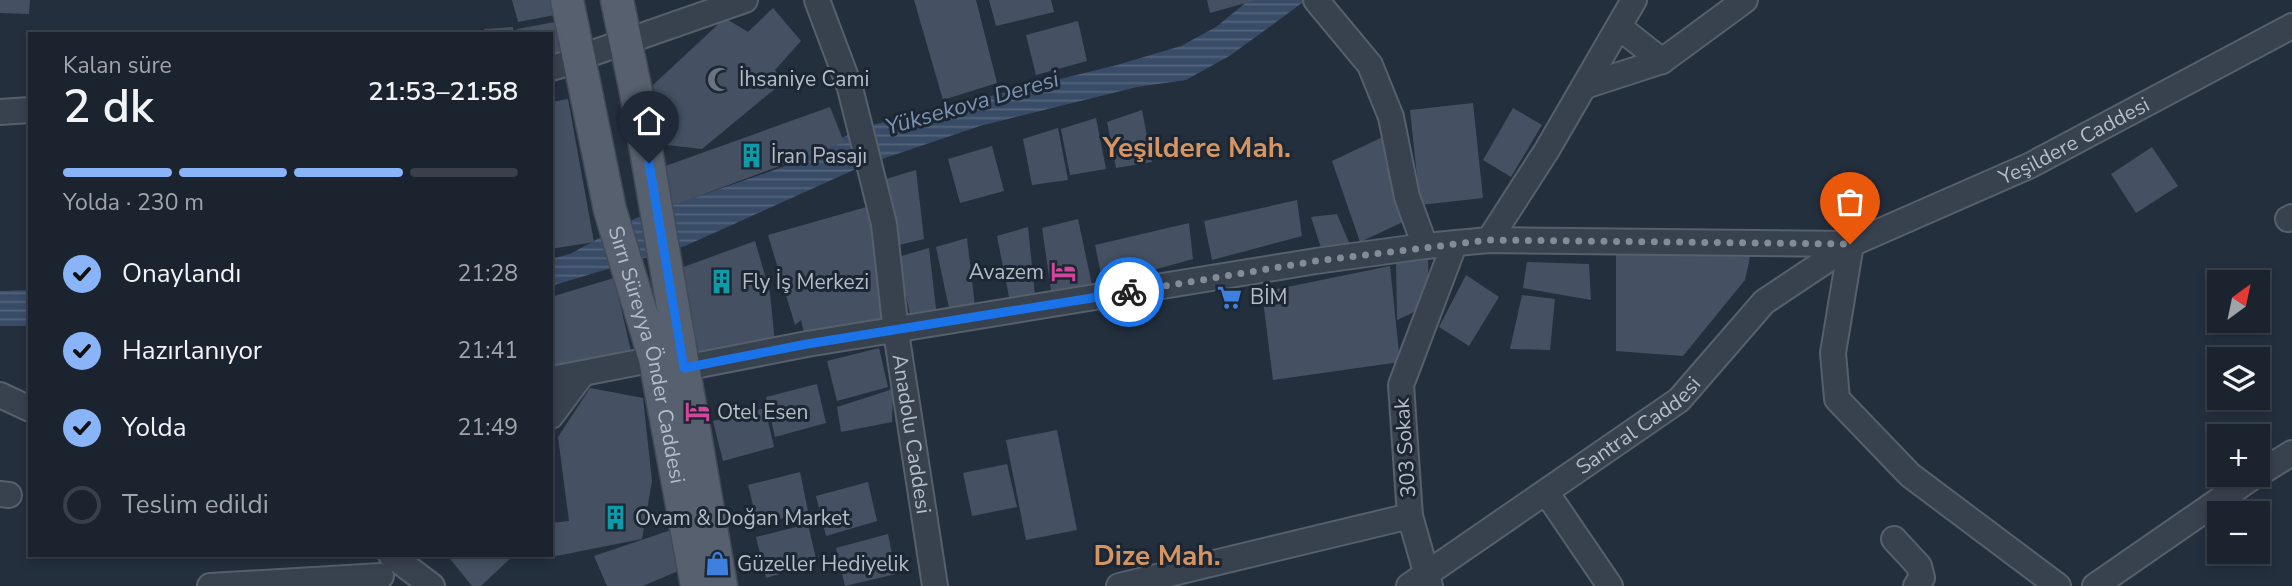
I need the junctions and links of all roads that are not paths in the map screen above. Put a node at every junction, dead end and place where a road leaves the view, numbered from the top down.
1 (567, 0) edge
2 (617, 0) edge
3 (745, 0) edge
4 (817, 0) edge
5 (1634, 0) edge
6 (1745, 0) edge
7 (1318, 3) edge
8 (2292, 26) edge
9 (1619, 27) junction
10 (626, 41) junction
11 (573, 61) edge
12 (1662, 61) junction
13 (1585, 86) junction
14 (28, 110) edge
15 (0, 112) edge
16 (1489, 240) junction
17 (1850, 244) junction
18 (1454, 245) junction
19 (1425, 246) junction
20 (896, 331) junction
21 (670, 363) junction
22 (583, 373) junction
23 (553, 379) edge
24 (0, 395) edge
25 (28, 408) edge
26 (553, 413) edge
27 (2292, 453) edge
28 (2270, 466) edge
29 (2238, 487) edge
30 (1546, 492) junction
31 (1410, 516) junction
32 (1894, 540) dead end
33 (389, 569) edge
34 (1421, 582) edge
35 (210, 586) edge
36 (432, 586) edge
37 (697, 586) edge
38 (721, 586) edge
39 (934, 586) edge
40 (1119, 586) edge
41 (1610, 586) edge
42 (1916, 586) edge
43 (2058, 586) edge
44 (2095, 586) edge

1 - 11 main road, Sırrı Süreyya Önder Caddesi
2 - 10 main road, Sırrı Süreyya Önder Caddesi
3 - 10 street
4 - 20 street, Anadolu Caddesi
5 - 9 street
6 - 12 street
7 - 19 street
8 - 17 street, Yeşildere Caddesi
9 - 12 street
9 - 13 street
10 - 11 street
10 - 21 main road, Sırrı Süreyya Önder Caddesi
11 - 21 main road, Sırrı Süreyya Önder Caddesi
12 - 13 street
13 - 16 street
14 - 15 street
16 - 17 street
16 - 18 street
17 - 30 street, Santral Caddesi
17 - 43 street
18 - 19 street
18 - 31 street, 303 Sokak
19 - 20 street
20 - 21 street
20 - 39 street, Anadolu Caddesi
21 - 22 street
21 - 37 main road, Sırrı Süreyya Önder Caddesi
21 - 38 main road, Sırrı Süreyya Önder Caddesi
22 - 23 street
22 - 26 street
24 - 25 street
27 - 28 street
29 - 44 street
30 - 34 street, Santral Caddesi
30 - 41 street
31 - 34 street, 303 Sokak
31 - 40 street
32 - 42 street
33 - 35 street
33 - 36 street

